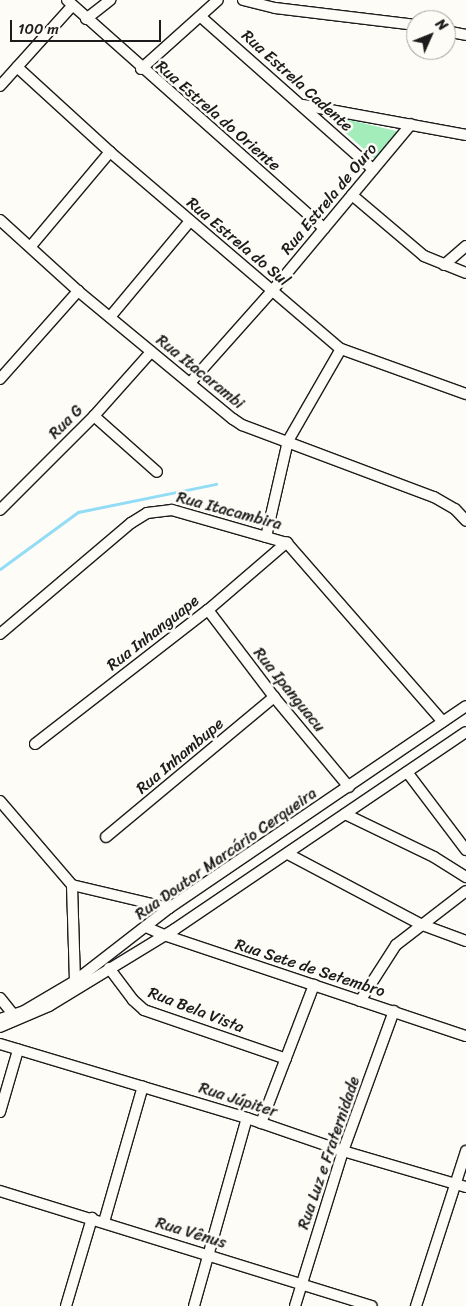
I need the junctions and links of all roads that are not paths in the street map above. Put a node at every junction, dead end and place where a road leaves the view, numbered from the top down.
1 (110, 0) edge
2 (218, 0) edge
3 (243, 0) edge
4 (69, 3) edge
5 (201, 17) junction
6 (86, 19) junction
7 (406, 24) edge
8 (17, 67) junction
9 (141, 68) junction
10 (0, 86) edge
11 (302, 104) junction
12 (411, 124) junction
13 (466, 135) edge
14 (110, 152) junction
15 (373, 169) junction
16 (352, 195) junction
17 (0, 220) edge
18 (190, 221) junction
19 (324, 228) junction
20 (31, 246) junction
21 (466, 246) edge
22 (444, 265) junction
23 (466, 274) edge
24 (78, 291) junction
25 (272, 291) junction
26 (110, 317) junction
27 (342, 349) junction
28 (151, 352) junction
29 (0, 379) edge
30 (190, 383) junction
31 (466, 394) edge
32 (94, 416) junction
33 (288, 441) junction
34 (156, 472) dead end
35 (0, 510) edge
36 (466, 521) edge
37 (266, 537) junction
38 (286, 542) junction
39 (208, 610) junction
40 (0, 634) edge
41 (274, 697) junction
42 (466, 707) edge
43 (443, 722) junction
44 (466, 732) edge
45 (35, 744) dead end
46 (407, 772) junction
47 (349, 787) junction
48 (0, 801) edge
49 (345, 814) junction
50 (106, 837) dead end
51 (466, 850) edge
52 (288, 854) junction
53 (466, 877) edge
54 (72, 885) junction
55 (466, 891) edge
56 (169, 908) junction
57 (420, 924) junction
58 (146, 927) junction
59 (164, 936) junction
60 (466, 941) edge
61 (109, 968) junction
62 (75, 981) junction
63 (314, 985) junction
64 (0, 998) edge
65 (360, 1001) junction
66 (394, 1011) junction
67 (14, 1014) junction
68 (0, 1020) edge
69 (0, 1028) edge
70 (466, 1036) edge
71 (0, 1044) edge
72 (18, 1050) junction
73 (286, 1059) junction
74 (142, 1086) junction
75 (0, 1112) edge
76 (247, 1118) junction
77 (261, 1123) junction
78 (343, 1151) junction
79 (466, 1151) edge
80 (454, 1184) junction
81 (466, 1187) edge
82 (0, 1191) edge
83 (92, 1218) junction
84 (104, 1222) junction
85 (208, 1254) junction
86 (302, 1283) junction
87 (66, 1306) edge
88 (194, 1306) edge
89 (295, 1306) edge
90 (372, 1306) edge
91 (416, 1306) edge

1 - 6 street
2 - 5 street
3 - 7 street
4 - 6 street, Rua Estrela do Oriente
4 - 8 street
5 - 9 street
5 - 11 street, Rua Estrela Cadente
6 - 9 street, Rua Estrela do Oriente
8 - 10 street
8 - 14 street, Rua Estrela do Sul
9 - 19 street, Rua Estrela do Oriente
11 - 12 street
11 - 15 street, Rua Estrela Cadente
12 - 13 street
12 - 15 street, Rua Estrela de Ouro
14 - 18 street, Rua Estrela do Sul
14 - 20 street
15 - 16 street, Rua Estrela de Ouro
16 - 19 street, Rua Estrela de Ouro
16 - 22 street
17 - 20 street, Rua Itacarambi
18 - 25 street, Rua Estrela do Sul
18 - 26 street
19 - 25 street, Rua Estrela de Ouro
20 - 24 street, Rua Itacarambi
21 - 22 street
22 - 23 street
24 - 26 street, Rua Itacarambi
24 - 29 street
25 - 27 street, Rua Estrela do Sul
25 - 30 street, Rua Estrela de Ouro
26 - 28 street, Rua Itacarambi
27 - 31 street, Rua Estrela do Sul
27 - 33 street
28 - 30 street, Rua Itacarambi
28 - 32 street, Rua G
30 - 33 street, Rua Itacarambi
32 - 34 street
32 - 35 street, Rua G
33 - 36 street, Rua Itacarambi
33 - 37 street
37 - 38 street, Rua Itacambira
37 - 40 street, Rua Itacambira
38 - 39 street, Rua Inhanguape
38 - 43 street, Rua Itacambira
39 - 41 street, Rua Ipanguacu
39 - 45 street, Rua Inhanguape
41 - 47 street, Rua Ipanguacu
41 - 50 street, Rua Inhambupe
42 - 43 street, Rua Doutor Marcário Cerqueira
43 - 47 street, Rua Doutor Marcário Cerqueira
44 - 46 street, Rua Doutor Marcário Cerqueira
46 - 49 street, Rua Doutor Marcário Cerqueira
46 - 51 street
47 - 56 street, Rua Doutor Marcário Cerqueira
48 - 54 street
49 - 52 street, Rua Doutor Marcário Cerqueira
49 - 53 street
52 - 57 street
52 - 59 street, Rua Doutor Marcário Cerqueira
54 - 56 street
54 - 62 street
55 - 57 street
56 - 58 street, Rua Doutor Marcário Cerqueira
57 - 60 street
57 - 65 street
58 - 59 street, Rua Sete de Setembro
58 - 62 street, Rua Doutor Marcário Cerqueira
59 - 61 street, Rua Doutor Marcário Cerqueira
59 - 63 street, Rua Sete de Setembro
61 - 69 street, Rua Doutor Marcário Cerqueira
61 - 73 street, Rua Bela Vista
62 - 67 street, Rua Doutor Marcário Cerqueira
63 - 65 street, Rua Sete de Setembro
63 - 73 street
64 - 67 street
65 - 66 street, Rua Sete de Setembro
66 - 70 street, Rua Sete de Setembro
66 - 78 street, Rua Luz e Fraternidade
67 - 68 street, Rua Doutor Marcário Cerqueira
71 - 72 street, Rua Júpiter
72 - 74 street, Rua Júpiter
72 - 75 street
73 - 77 street
74 - 76 street, Rua Júpiter
74 - 84 street
76 - 77 street, Rua Júpiter
76 - 85 street
77 - 78 street, Rua Júpiter
78 - 80 street, Rua Júpiter
78 - 86 street, Rua Luz e Fraternidade
79 - 80 street
80 - 81 street, Rua Júpiter
80 - 91 street
82 - 83 street, Rua Vênus
83 - 84 street, Rua Vênus
83 - 87 street
84 - 85 street, Rua Vênus
85 - 86 street, Rua Vênus
85 - 88 street
86 - 89 street, Rua Luz e Fraternidade
86 - 90 street, Rua Vênus

